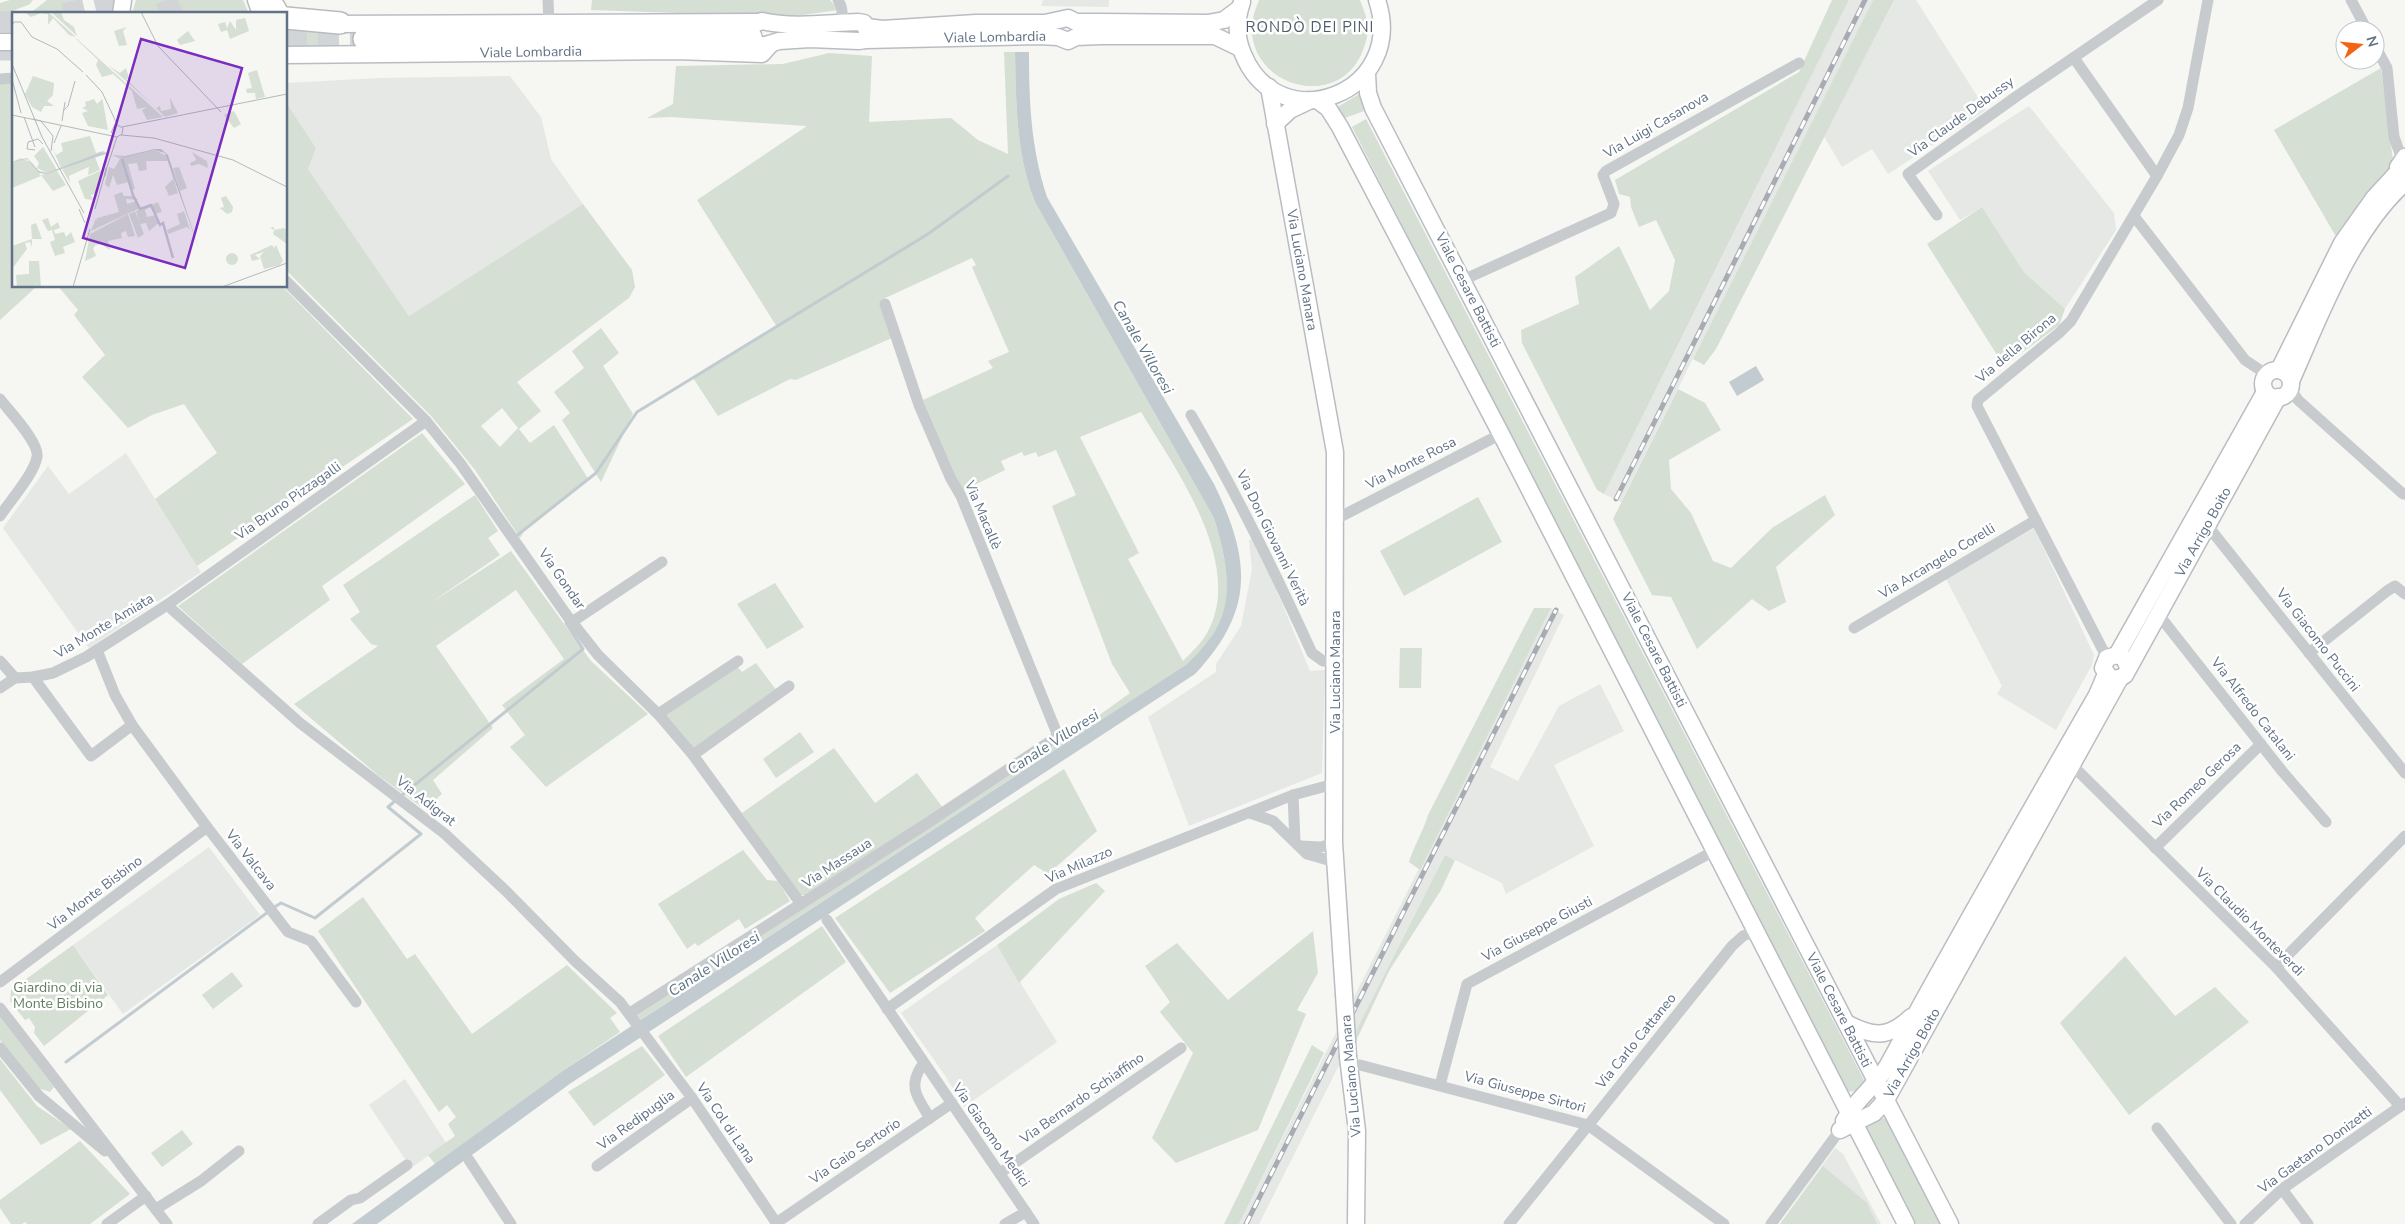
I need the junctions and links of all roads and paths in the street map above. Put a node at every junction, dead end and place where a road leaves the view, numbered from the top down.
1 (548, 0) edge
2 (838, 0) edge
3 (2158, 0) edge
4 (2208, 0) edge
5 (2351, 0) edge
6 (1241, 4) edge
7 (1381, 4) edge
8 (288, 18) edge
9 (2362, 20) edge
10 (340, 23) junction
11 (844, 23) junction
12 (549, 24) junction
13 (288, 25) edge
14 (754, 29) junction
15 (866, 33) junction
16 (364, 39) tunnel mouth
17 (771, 44) junction
18 (1240, 48) junction
19 (288, 55) edge
20 (2074, 58) junction
21 (1799, 63) dead end
22 (2385, 64) edge
23 (1367, 74) junction
24 (1269, 88) junction
25 (1313, 100) junction
26 (1275, 124) junction
27 (2157, 176) junction
28 (2403, 177) edge
29 (1937, 216) dead end
30 (2134, 216) junction
31 (1463, 280) junction
32 (288, 283) edge
33 (885, 304) dead end
34 (2281, 387) junction
35 (0, 399) edge
36 (1191, 415) dead end
37 (426, 421) junction
38 (1501, 434) junction
39 (2403, 494) dead end
40 (0, 516) edge
41 (1336, 519) junction
42 (2036, 520) junction
43 (2207, 525) junction
44 (662, 562) dead end
45 (2405, 594) edge
46 (168, 605) junction
47 (2158, 614) junction
48 (572, 622) junction
49 (1854, 628) dead end
50 (96, 650) junction
51 (2309, 653) junction
52 (0, 661) edge
53 (738, 661) dead end
54 (1335, 661) junction
55 (2116, 666) junction
56 (15, 678) junction
57 (32, 678) junction
58 (789, 686) dead end
59 (0, 688) edge
60 (658, 714) junction
61 (132, 725) junction
62 (1058, 736) joint
63 (2261, 744) junction
64 (693, 755) junction
65 (2072, 765) junction
66 (2405, 773) edge
67 (1334, 784) junction
68 (1293, 795) junction
69 (1250, 812) junction
70 (2326, 822) dead end
71 (207, 827) junction
72 (2405, 836) edge
73 (1334, 843) junction
74 (1298, 844) junction
75 (2155, 848) junction
76 (1714, 851) junction
77 (1335, 862) junction
78 (801, 904) junction
79 (826, 920) dead end
80 (1755, 931) junction
81 (2276, 967) junction
82 (0, 982) edge
83 (356, 1002) dead end
84 (1921, 1003) junction
85 (0, 1008) edge
86 (887, 1009) junction
87 (632, 1016) junction
88 (1846, 1023) junction
89 (648, 1038) joint
90 (0, 1048) edge
91 (1181, 1048) dead end
92 (1349, 1061) junction
93 (923, 1064) junction
94 (1876, 1082) junction
95 (62, 1086) junction
96 (1440, 1086) junction
97 (38, 1096) junction
98 (692, 1098) junction
99 (1886, 1100) junction
100 (952, 1103) junction
101 (2403, 1105) edge
102 (930, 1118) junction
103 (1848, 1122) junction
104 (1588, 1125) junction
105 (2157, 1128) dead end
106 (239, 1151) dead end
107 (469, 1160) dead end
108 (407, 1165) dead end
109 (597, 1166) dead end
110 (125, 1168) junction
111 (1000, 1173) junction
112 (2282, 1189) junction
113 (146, 1196) junction
114 (156, 1210) junction
115 (1026, 1212) junction
116 (776, 1223) edge
117 (107, 1224) edge
118 (167, 1224) edge
119 (318, 1224) edge
120 (511, 1224) edge
121 (1005, 1224) edge
122 (1034, 1224) edge
123 (1356, 1224) edge
124 (1509, 1224) edge
125 (1724, 1224) edge
126 (1771, 1224) edge
127 (1906, 1224) edge
128 (1950, 1224) edge
129 (2231, 1224) edge
130 (2245, 1224) edge
131 (2308, 1224) edge

1 - 12 street
2 - 11 street
3 - 20 street, Via Claude Debussy
4 - 27 street, Via della Birona
5 - 9 street
6 - 15 main road, Viale Lombardia
6 - 18 main road
7 - 23 main road
8 - 10 highway
10 - 12 main road, Viale Lombardia
10 - 13 main road, Viale Lombardia
11 - 14 main road, Viale Lombardia
11 - 15 main road, Viale Lombardia
12 - 14 main road, Viale Lombardia
14 - 16 highway
14 - 17 main road, Viale Lombardia
15 - 17 main road, Viale Lombardia
15 - 18 main road, Viale Lombardia
17 - 19 main road, Viale Lombardia
18 - 24 main road
20 - 27 street
20 - 29 street, Via Claude Debussy
21 - 31 street, Via Luigi Casanova
22 - 28 street
23 - 25 main road
23 - 31 main road, Viale Cesare Battisti
24 - 25 main road
24 - 26 main road, Via Luciano Manara
25 - 26 main road
25 - 38 main road
26 - 41 main road, Via Luciano Manara
27 - 30 street, Via della Birona
28 - 34 main road, Via Arrigo Boito
30 - 34 street
30 - 42 street, Via della Birona
31 - 88 main road, Viale Cesare Battisti
32 - 37 street, Via Gondar
33 - 62 street, Via Macallè
34 - 39 street
34 - 43 main road, Via Arrigo Boito
34 - 55 main road, Via Arrigo Boito
35 - 40 street
36 - 54 street, Via Don Giovanni Verità
37 - 46 street, Via Bruno Pizzagalli
37 - 48 street, Via Gondar
38 - 41 street, Via Monte Rosa
38 - 76 main road
41 - 54 main road, Via Luciano Manara
42 - 49 street, Via Arcangelo Corelli
42 - 55 street, Via della Birona
43 - 47 main road, Via Arrigo Boito
43 - 51 street, Via Giacomo Puccini
44 - 48 street
45 - 51 street
46 - 50 street, Via Monte Amiata
46 - 87 street, Via Adigrat
47 - 55 main road, Via Arrigo Boito
47 - 63 street, Via Alfredo Catalani
48 - 60 street, Via Gondar
50 - 57 street, Via Monte Amiata
50 - 61 street, Via Valcava
51 - 66 street, Via Giacomo Puccini
52 - 56 street
53 - 60 street
54 - 67 main road, Via Luciano Manara
55 - 65 main road, Via Arrigo Boito
55 - 84 main road, Via Arrigo Boito
56 - 57 street, Via Monte Amiata
56 - 59 street
57 - 61 street
58 - 64 street
60 - 64 street, Via Gondar
61 - 71 street, Via Valcava
62 - 78 street, Via Massaua
63 - 70 street, Via Alfredo Catalani
63 - 75 street, Via Romeo Gerosa
64 - 78 street, Via Gondar
65 - 75 street, Via Claudio Monteverdi
65 - 99 main road, Via Arrigo Boito
67 - 68 street, Via Milazzo
67 - 73 main road, Via Luciano Manara
68 - 69 street, Via Milazzo
68 - 74 street
69 - 74 street
69 - 86 street, Via Milazzo
71 - 82 street, Via Monte Bisbino
71 - 83 street, Via Valcava
72 - 81 street
73 - 74 street
73 - 77 main road, Via Luciano Manara
74 - 77 street
75 - 81 street, Via Claudio Monteverdi
76 - 80 main road
76 - 96 street, Via Giuseppe Giusti
77 - 92 main road, Via Luciano Manara, bridge
78 - 87 street, Via Massaua
79 - 86 street, Via Giacomo Medici
80 - 103 main road
80 - 104 street, Via Carlo Cattaneo
81 - 101 street, Via Claudio Monteverdi
84 - 88 main road
84 - 94 main road, Via Arrigo Boito
85 - 95 street
86 - 93 street, Via Giacomo Medici
87 - 89 street, Via Adigrat
88 - 94 main road, Viale Cesare Battisti
89 - 98 street, Via Col di Lana
90 - 97 street
91 - 111 street, Via Bernardo Schiaffino
92 - 96 street, Via Giuseppe Sirtori
92 - 123 main road, Via Luciano Manara
93 - 100 street, Via Giacomo Medici
93 - 102 street
94 - 99 main road, Viale Cesare Battisti
94 - 103 main road, Via Arrigo Boito
95 - 97 street
95 - 110 street
96 - 104 street, Via Giuseppe Sirtori
97 - 110 street
98 - 109 street, Via Redipuglia
98 - 116 street, Via Col di Lana
99 - 103 main road, Via Arrigo Boito
99 - 128 main road, Viale Cesare Battisti
100 - 102 street, Via Gaio Sertorio
100 - 111 street, Via Giacomo Medici
101 - 112 street, Via Gaetano Donizetti
102 - 116 street, Via Gaio Sertorio
103 - 126 street
103 - 127 main road
104 - 124 street, Via Carlo Cattaneo
104 - 125 street, Via Giuseppe Sirtori
105 - 129 street
106 - 114 street
107 - 120 street
108 - 119 street
110 - 113 street
111 - 115 street, Via Giacomo Medici
112 - 130 street, Via Gaetano Donizetti
112 - 131 street
113 - 114 street
113 - 117 street
114 - 118 street
115 - 121 street
115 - 122 street, Via Giacomo Medici

